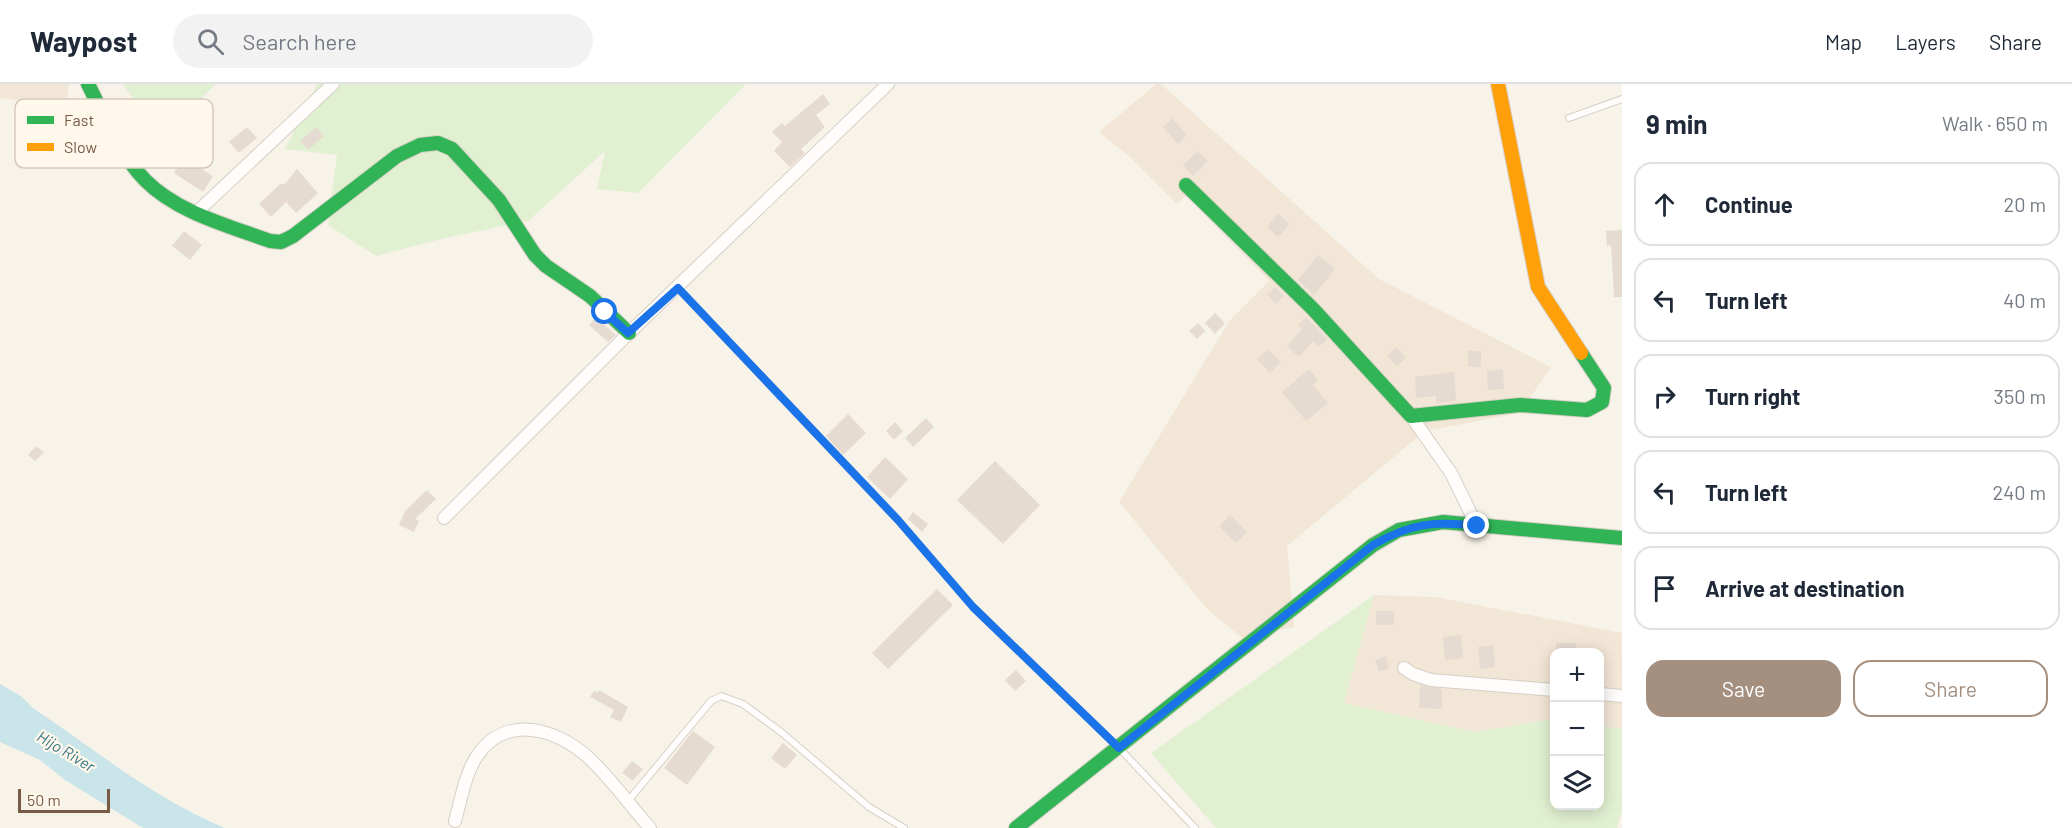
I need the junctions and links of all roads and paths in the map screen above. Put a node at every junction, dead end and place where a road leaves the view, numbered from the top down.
1 (88, 84) edge
2 (333, 84) edge
3 (888, 84) edge
4 (1498, 84) edge
5 (96, 99) edge
6 (1622, 99) edge
7 (1569, 118) dead end
8 (137, 168) edge
9 (1186, 185) dead end
10 (198, 212) junction
11 (678, 288) junction
12 (628, 333) junction
13 (1411, 416) junction
14 (444, 518) dead end
15 (1477, 526) junction
16 (1622, 538) edge
17 (1404, 668) dead end
18 (1550, 690) edge
19 (1604, 694) edge
20 (1622, 696) edge
21 (1119, 748) junction
22 (627, 802) junction
23 (455, 821) dead end
24 (650, 828) edge
25 (904, 828) edge
26 (1016, 828) edge
27 (1196, 828) edge

1 - 5 street
2 - 10 street
3 - 11 street
4 - 13 street
6 - 7 lane
8 - 10 street
9 - 13 street
10 - 12 street
11 - 12 street
11 - 21 lane
12 - 14 street
13 - 15 street
15 - 16 street
15 - 21 street
17 - 18 street
19 - 20 street
21 - 26 street
21 - 27 lane
22 - 23 street
22 - 24 street
22 - 25 lane

